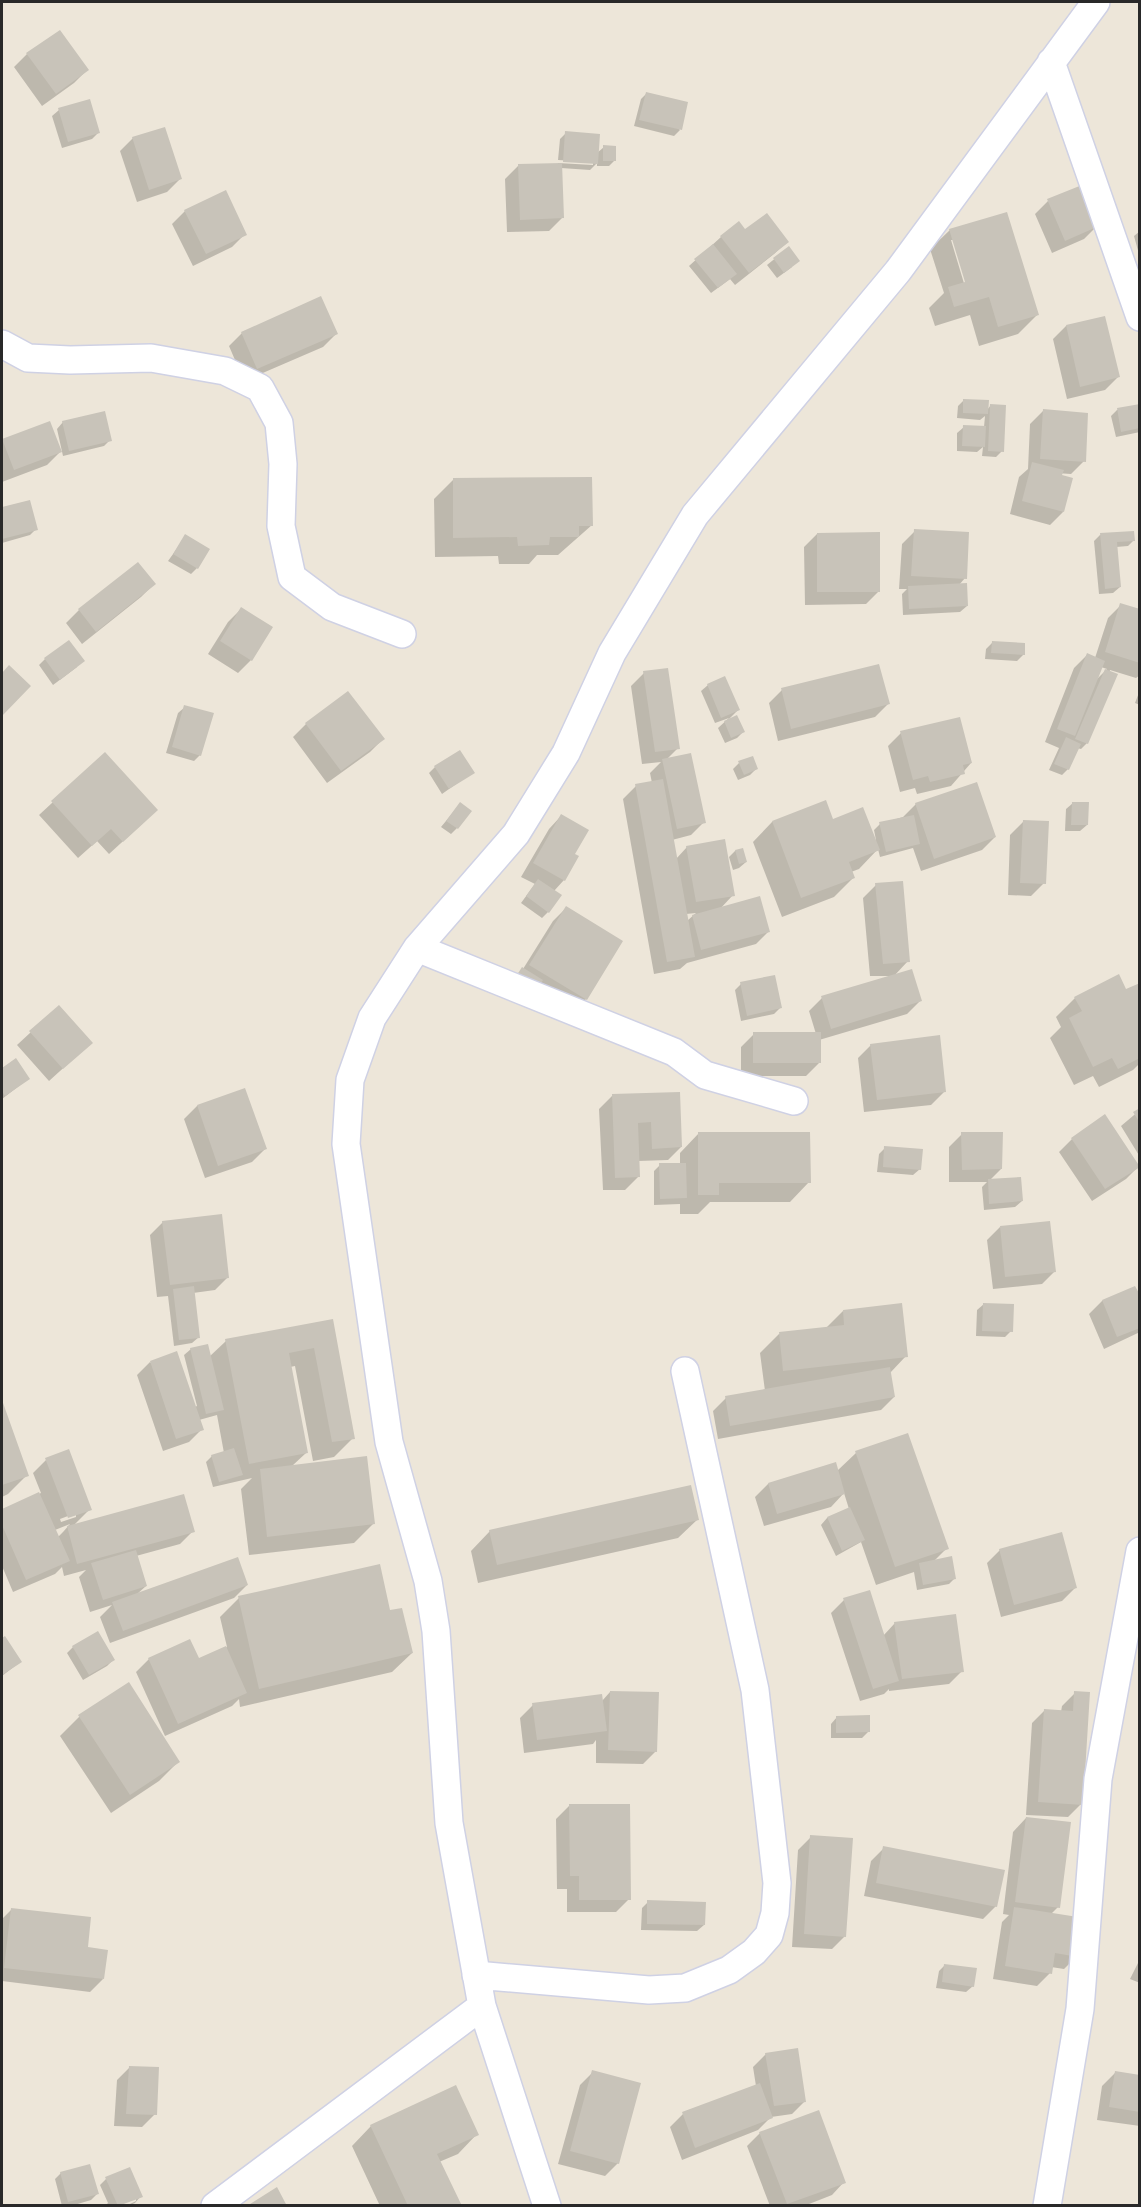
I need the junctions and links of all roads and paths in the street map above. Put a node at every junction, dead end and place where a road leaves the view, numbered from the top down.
1 (1096, 2) edge
2 (1051, 62) junction
3 (1140, 316) edge
4 (2, 345) edge
5 (402, 634) dead end
6 (417, 948) junction
7 (794, 1101) dead end
8 (685, 1371) dead end
9 (1140, 1551) edge
10 (476, 1975) junction
11 (482, 2006) junction
12 (215, 2205) edge
13 (547, 2205) edge
14 (1047, 2205) edge

1 - 2 street
2 - 3 street
2 - 6 street
4 - 5 street
6 - 7 street
6 - 10 street
8 - 10 street
9 - 14 street
10 - 11 street
11 - 12 street
11 - 13 street

